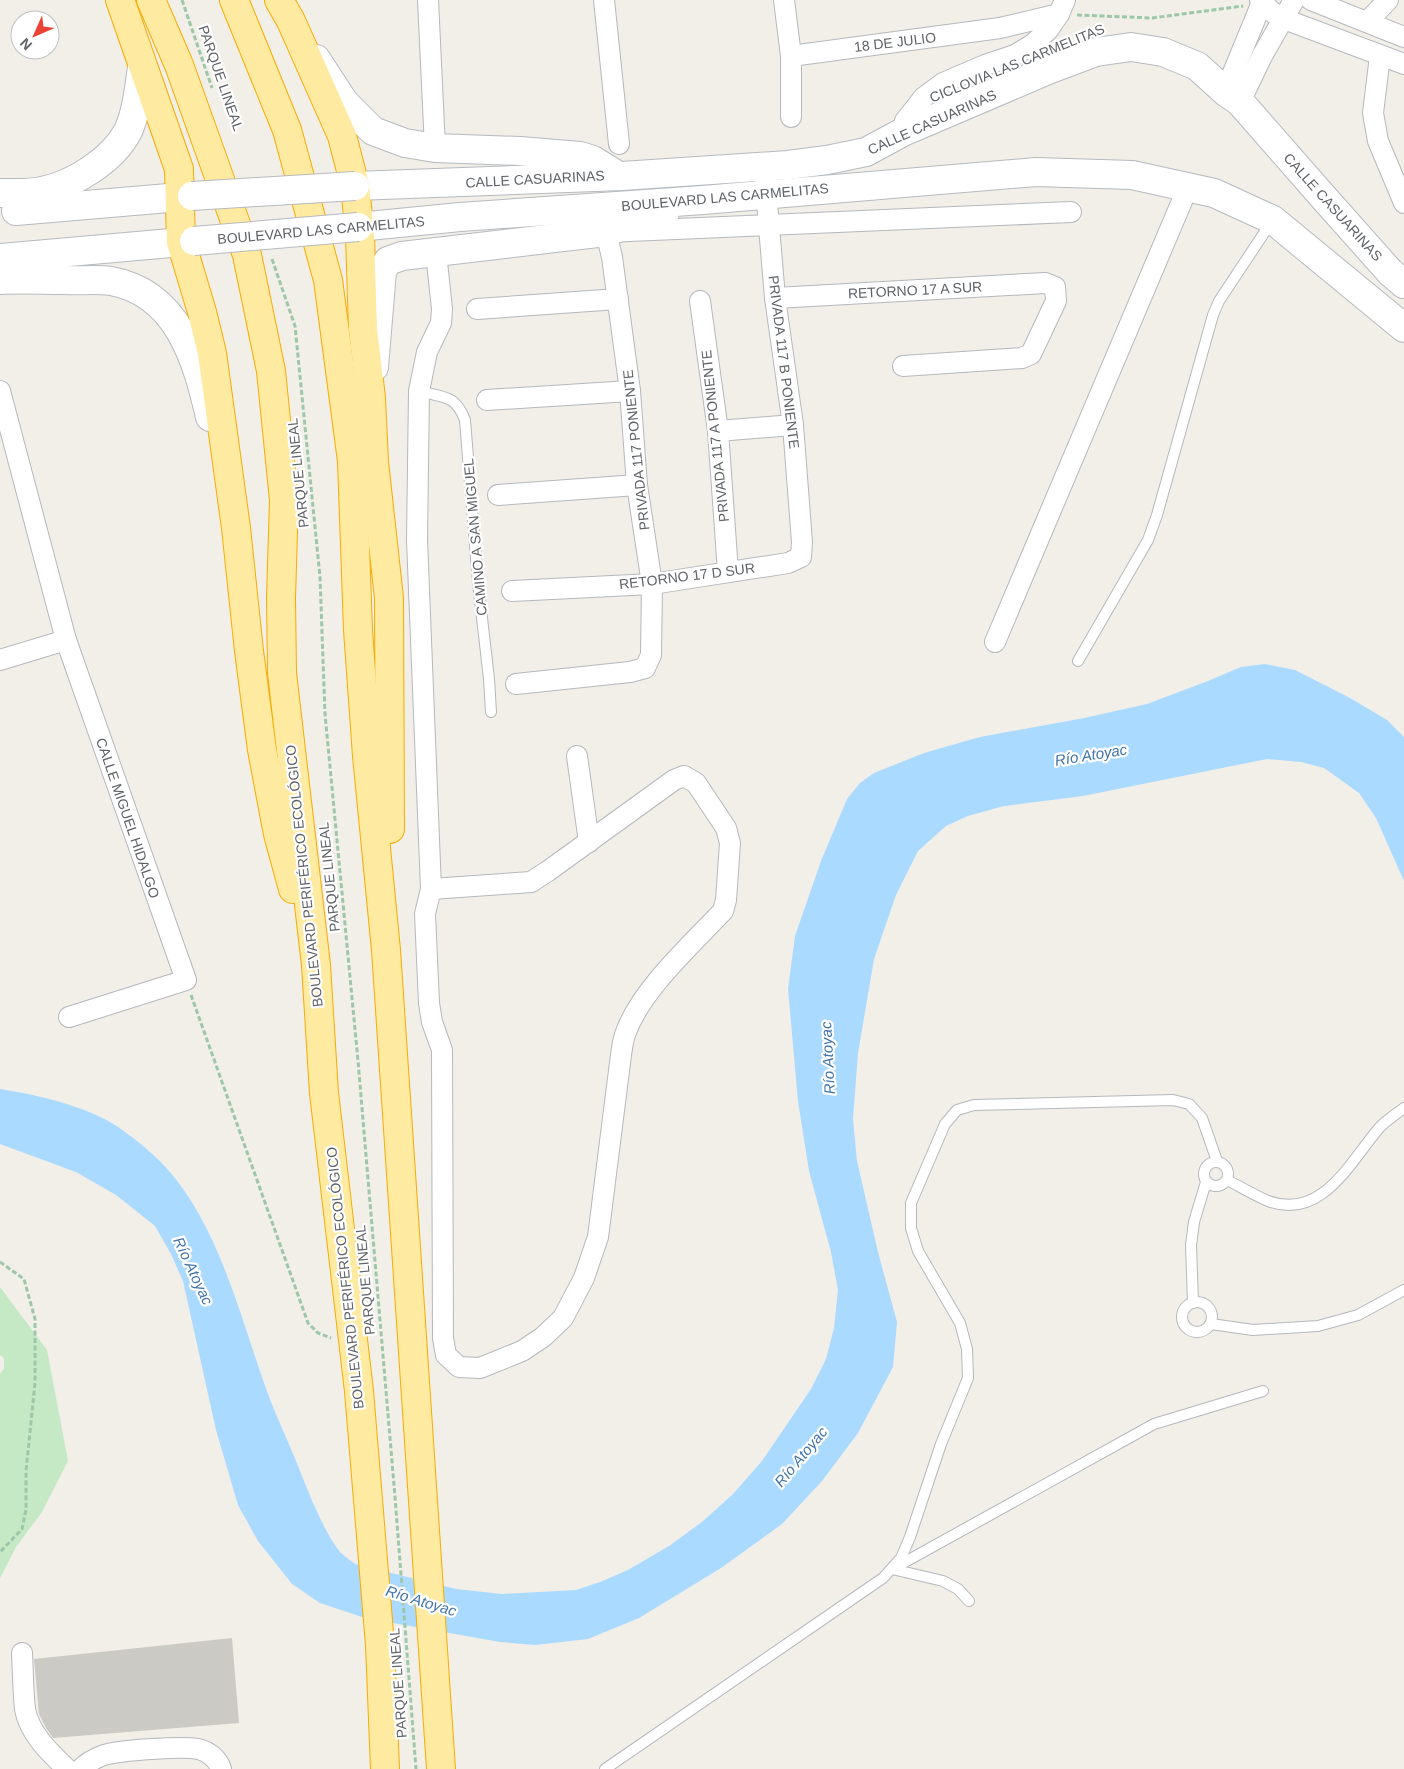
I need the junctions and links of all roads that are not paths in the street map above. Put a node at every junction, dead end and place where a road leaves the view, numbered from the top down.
1 (120, 0) edge
2 (151, 0) edge
3 (234, 0) edge
4 (428, 0) edge
5 (604, 0) edge
6 (784, 0) edge
7 (1294, 0) edge
8 (1388, 0) edge
9 (1262, 1) edge
10 (1322, 2) edge
11 (1062, 7) edge
12 (285, 11) edge
13 (1284, 19) junction
14 (1367, 22) junction
15 (1404, 37) edge
16 (791, 56) junction
17 (1380, 56) junction
18 (1404, 64) edge
19 (142, 67) junction
20 (1233, 97) junction
21 (791, 117) dead end
22 (903, 132) junction
23 (618, 144) dead end
24 (435, 148) junction
25 (764, 167) junction
26 (617, 175) junction
27 (355, 186) junction
28 (1188, 187) junction
29 (0, 194) edge
30 (766, 194) junction
31 (186, 196) junction
32 (703, 200) junction
33 (1404, 203) edge
34 (1071, 212) dead end
35 (0, 213) edge
36 (1273, 220) junction
37 (769, 225) junction
38 (358, 227) junction
39 (606, 232) junction
40 (188, 242) junction
41 (436, 253) junction
42 (0, 258) edge
43 (0, 280) edge
44 (1404, 284) edge
45 (775, 298) junction
46 (618, 299) junction
47 (700, 301) dead end
48 (1377, 307) junction
49 (477, 309) dead end
50 (1404, 313) edge
51 (1404, 328) edge
52 (903, 366) dead end
53 (0, 391) edge
54 (419, 391) junction
55 (630, 391) junction
56 (371, 398) junction
57 (487, 400) dead end
58 (794, 425) junction
59 (718, 431) junction
60 (637, 485) junction
61 (498, 495) dead end
62 (236, 528) junction
63 (801, 557) joint
64 (728, 572) junction
65 (652, 584) junction
66 (512, 591) dead end
67 (66, 640) junction
68 (995, 642) dead end
69 (0, 660) edge
70 (1078, 661) dead end
71 (516, 684) dead end
72 (491, 712) dead end
73 (576, 756) dead end
74 (588, 842) junction
75 (430, 889) junction
76 (386, 950) junction
77 (316, 965) junction
78 (69, 1017) dead end
79 (1404, 1108) edge
80 (1217, 1161) junction
81 (1227, 1180) junction
82 (1206, 1182) junction
83 (1404, 1290) edge
84 (1193, 1303) junction
85 (1211, 1324) junction
86 (1263, 1391) dead end
87 (892, 1569) junction
88 (969, 1601) dead end
89 (22, 1653) dead end
90 (67, 1769) edge
91 (81, 1769) edge
92 (220, 1769) edge
93 (385, 1769) edge
94 (441, 1769) edge
95 (605, 1769) edge

1 - 19 highway
2 - 77 highway, BOULEVARD PERIFÉRICO ECOLÓGICO
3 - 76 highway
4 - 24 street
5 - 23 street
6 - 16 street
7 - 13 street
8 - 14 street
9 - 13 street
9 - 20 street
10 - 14 street
11 - 16 street, 18 DE JULIO
11 - 22 street
12 - 24 main road
12 - 27 highway
13 - 17 street
13 - 20 street
14 - 15 street
16 - 21 street
17 - 18 street
17 - 33 street
19 - 29 main road
19 - 31 highway
20 - 22 main road, CALLE CASUARINAS
20 - 44 main road, CALLE CASUARINAS
22 - 25 main road, CALLE CASUARINAS
24 - 26 main road
25 - 26 main road, CALLE CASUARINAS
25 - 30 street, PRIVADA 117 B PONIENTE
26 - 27 main road, CALLE CASUARINAS
27 - 31 main road, bridge
27 - 38 highway
28 - 30 main road, BOULEVARD LAS CARMELITAS
28 - 36 main road, BOULEVARD LAS CARMELITAS
28 - 68 street
30 - 32 main road, BOULEVARD LAS CARMELITAS
30 - 37 street, PRIVADA 117 B PONIENTE
31 - 35 main road
31 - 40 highway
32 - 38 main road, BOULEVARD LAS CARMELITAS
32 - 39 main road
34 - 37 street
36 - 48 main road, BOULEVARD LAS CARMELITAS
36 - 70 lane
37 - 39 street
37 - 45 street, PRIVADA 117 B PONIENTE
38 - 40 main road, BOULEVARD LAS CARMELITAS, bridge
38 - 56 highway
39 - 41 main road
39 - 46 street, PRIVADA 117 PONIENTE
40 - 42 main road, BOULEVARD LAS CARMELITAS
40 - 62 highway
41 - 54 street
41 - 56 main road
43 - 62 main road
45 - 52 street, RETORNO 17 A SUR
45 - 58 street, PRIVADA 117 B PONIENTE
46 - 49 street
46 - 55 street, PRIVADA 117 PONIENTE
47 - 59 street, PRIVADA 117 A PONIENTE
48 - 50 main road
48 - 51 main road, BOULEVARD LAS CARMELITAS
53 - 67 street, CALLE MIGUEL HIDALGO
54 - 72 lane, CAMINO A SAN MIGUEL
54 - 75 street
55 - 57 street
55 - 60 street, PRIVADA 117 PONIENTE
56 - 76 highway
58 - 59 street
58 - 63 street, PRIVADA 117 B PONIENTE
59 - 64 street, PRIVADA 117 A PONIENTE
60 - 61 street
60 - 65 street, PRIVADA 117 PONIENTE
62 - 77 highway
63 - 64 street, RETORNO 17 D SUR
64 - 65 street, RETORNO 17 D SUR
65 - 66 street, RETORNO 17 D SUR
65 - 71 street, PRIVADA 117 PONIENTE
67 - 69 street
67 - 78 street, CALLE MIGUEL HIDALGO
73 - 74 street
74 - 75 street
74 - 75 street
76 - 94 highway
77 - 93 highway, BOULEVARD PERIFÉRICO ECOLÓGICO
79 - 81 lane
80 - 81 lane
80 - 82 lane
80 - 87 lane
81 - 82 lane
82 - 84 lane
83 - 85 lane
84 - 85 lane
84 - 85 lane
86 - 87 lane
87 - 88 lane
87 - 95 lane
89 - 90 street
91 - 92 street

